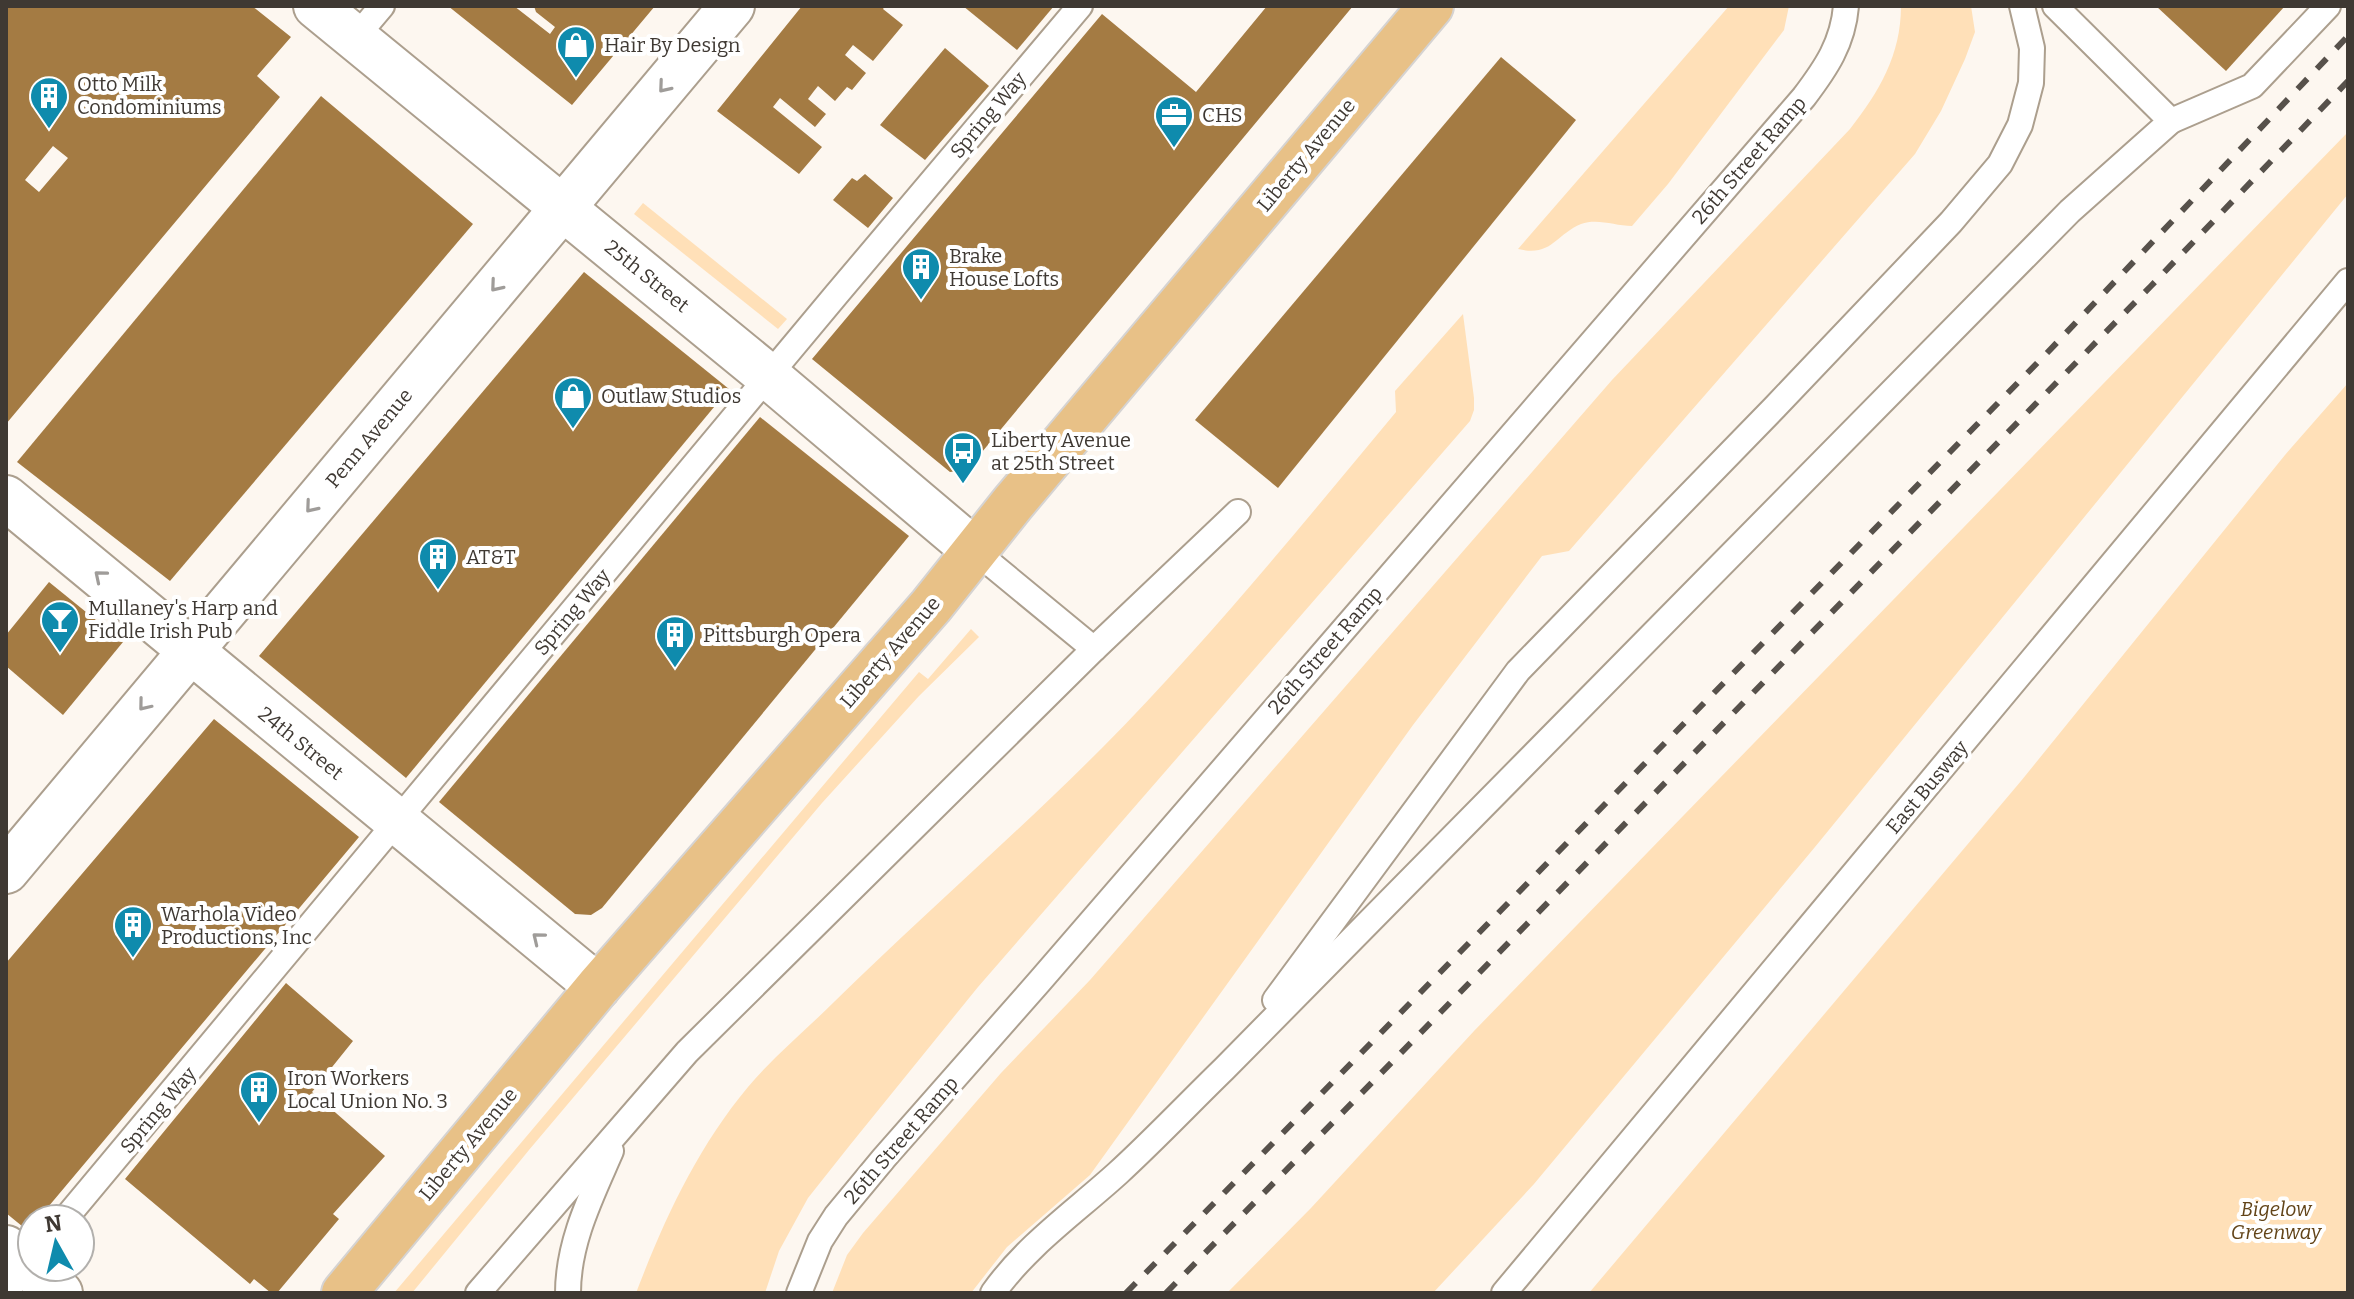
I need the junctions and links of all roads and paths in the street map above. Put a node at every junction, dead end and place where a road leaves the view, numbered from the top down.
1 (316, 6) edge
2 (732, 6) edge
3 (1080, 6) edge
4 (1431, 6) edge
5 (1846, 6) edge
6 (2022, 6) edge
7 (2055, 6) edge
8 (2328, 6) edge
9 (369, 22) edge
10 (2171, 121) junction
11 (562, 208) junction
12 (2348, 281) edge
13 (768, 376) junction
14 (6, 498) edge
15 (1238, 512) dead end
16 (975, 551) junction
17 (1094, 649) junction
18 (189, 651) junction
19 (397, 822) junction
20 (6, 871) edge
21 (598, 987) junction
22 (1224, 1069) junction
23 (622, 1127) junction
24 (78, 1203) edge
25 (344, 1293) edge
26 (478, 1293) edge
27 (568, 1293) edge
28 (799, 1293) edge
29 (993, 1293) edge
30 (1504, 1293) edge

1 - 9 street, 25th Street
2 -> 11 street, Penn Avenue
3 - 13 lane, Spring Way
4 - 16 main road, Liberty Avenue
5 - 28 lane, 26th Street Ramp
6 - 22 lane
7 - 10 lane
8 - 10 lane
9 - 11 street, 25th Street
10 - 22 lane
11 - 13 street, 25th Street
11 -> 18 street, Penn Avenue
12 - 30 lane, East Busway
13 - 16 street, 25th Street
13 - 19 lane, Spring Way
18 -> 14 street, 24th Street
15 - 17 lane
16 - 17 lane
16 - 21 main road, Liberty Avenue
17 - 23 lane
18 - 19 street, 24th Street
18 -> 20 street, Penn Avenue
21 -> 19 street, 24th Street
19 - 24 lane, Spring Way
21 - 25 main road, Liberty Avenue
22 - 29 lane
23 - 26 lane
23 - 27 lane

